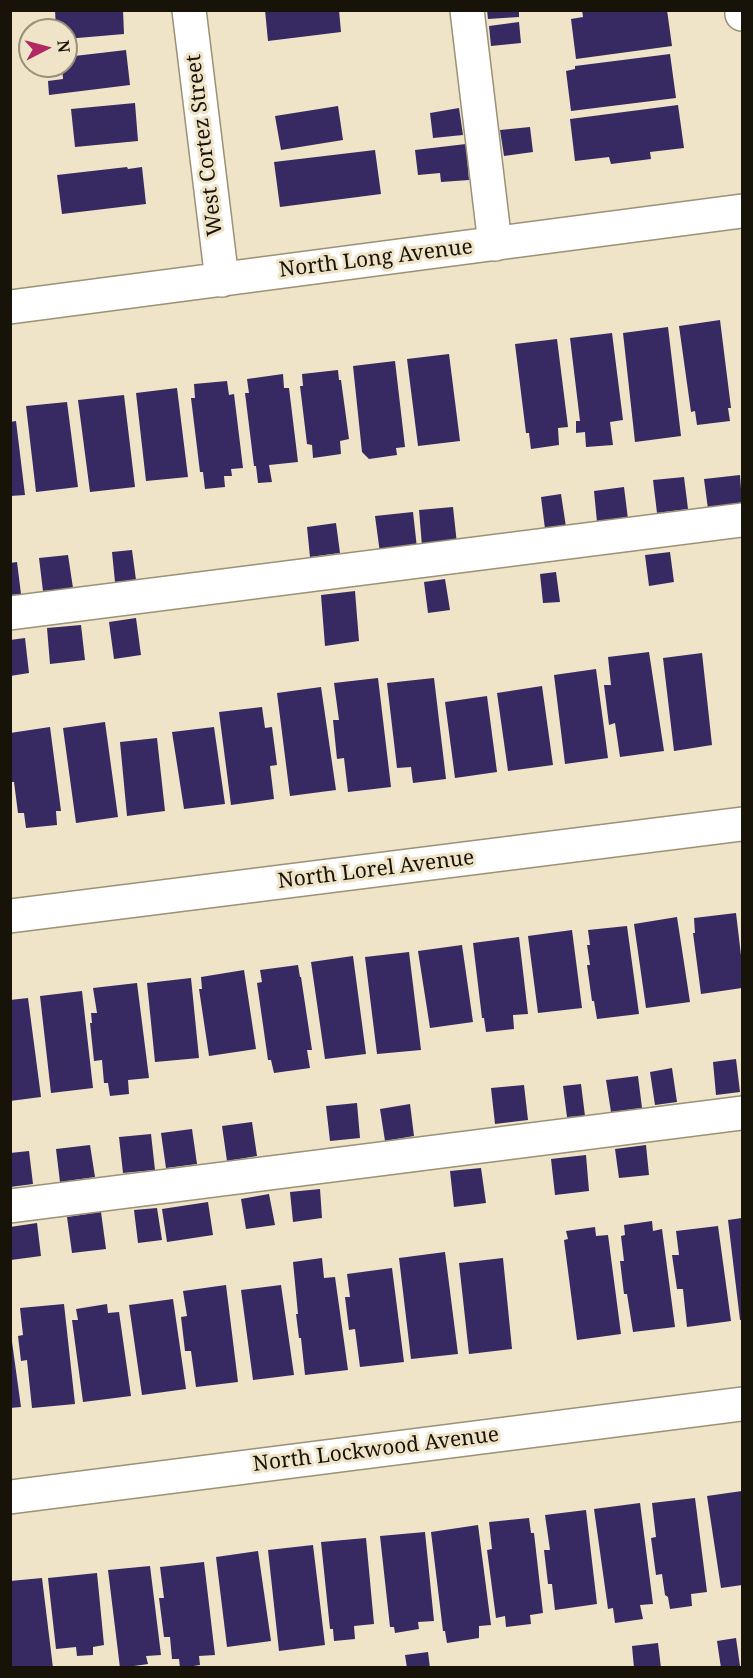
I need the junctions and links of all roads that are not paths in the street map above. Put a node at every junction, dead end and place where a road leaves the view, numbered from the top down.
1 (189, 10) edge
2 (466, 10) edge
3 (742, 211) edge
4 (495, 244) junction
5 (222, 280) junction
6 (10, 308) edge
7 (742, 520) edge
8 (10, 613) edge
9 (742, 824) edge
10 (10, 916) edge
11 (742, 1113) edge
12 (10, 1206) edge
13 (742, 1404) edge
14 (10, 1497) edge

1 - 5 street, West Cortez Street
2 - 4 street
3 - 4 street, North Long Avenue
4 - 5 street, North Long Avenue
5 - 6 street, North Long Avenue
7 - 8 street
9 - 10 street, North Lorel Avenue
11 - 12 street
13 - 14 street, North Lockwood Avenue

